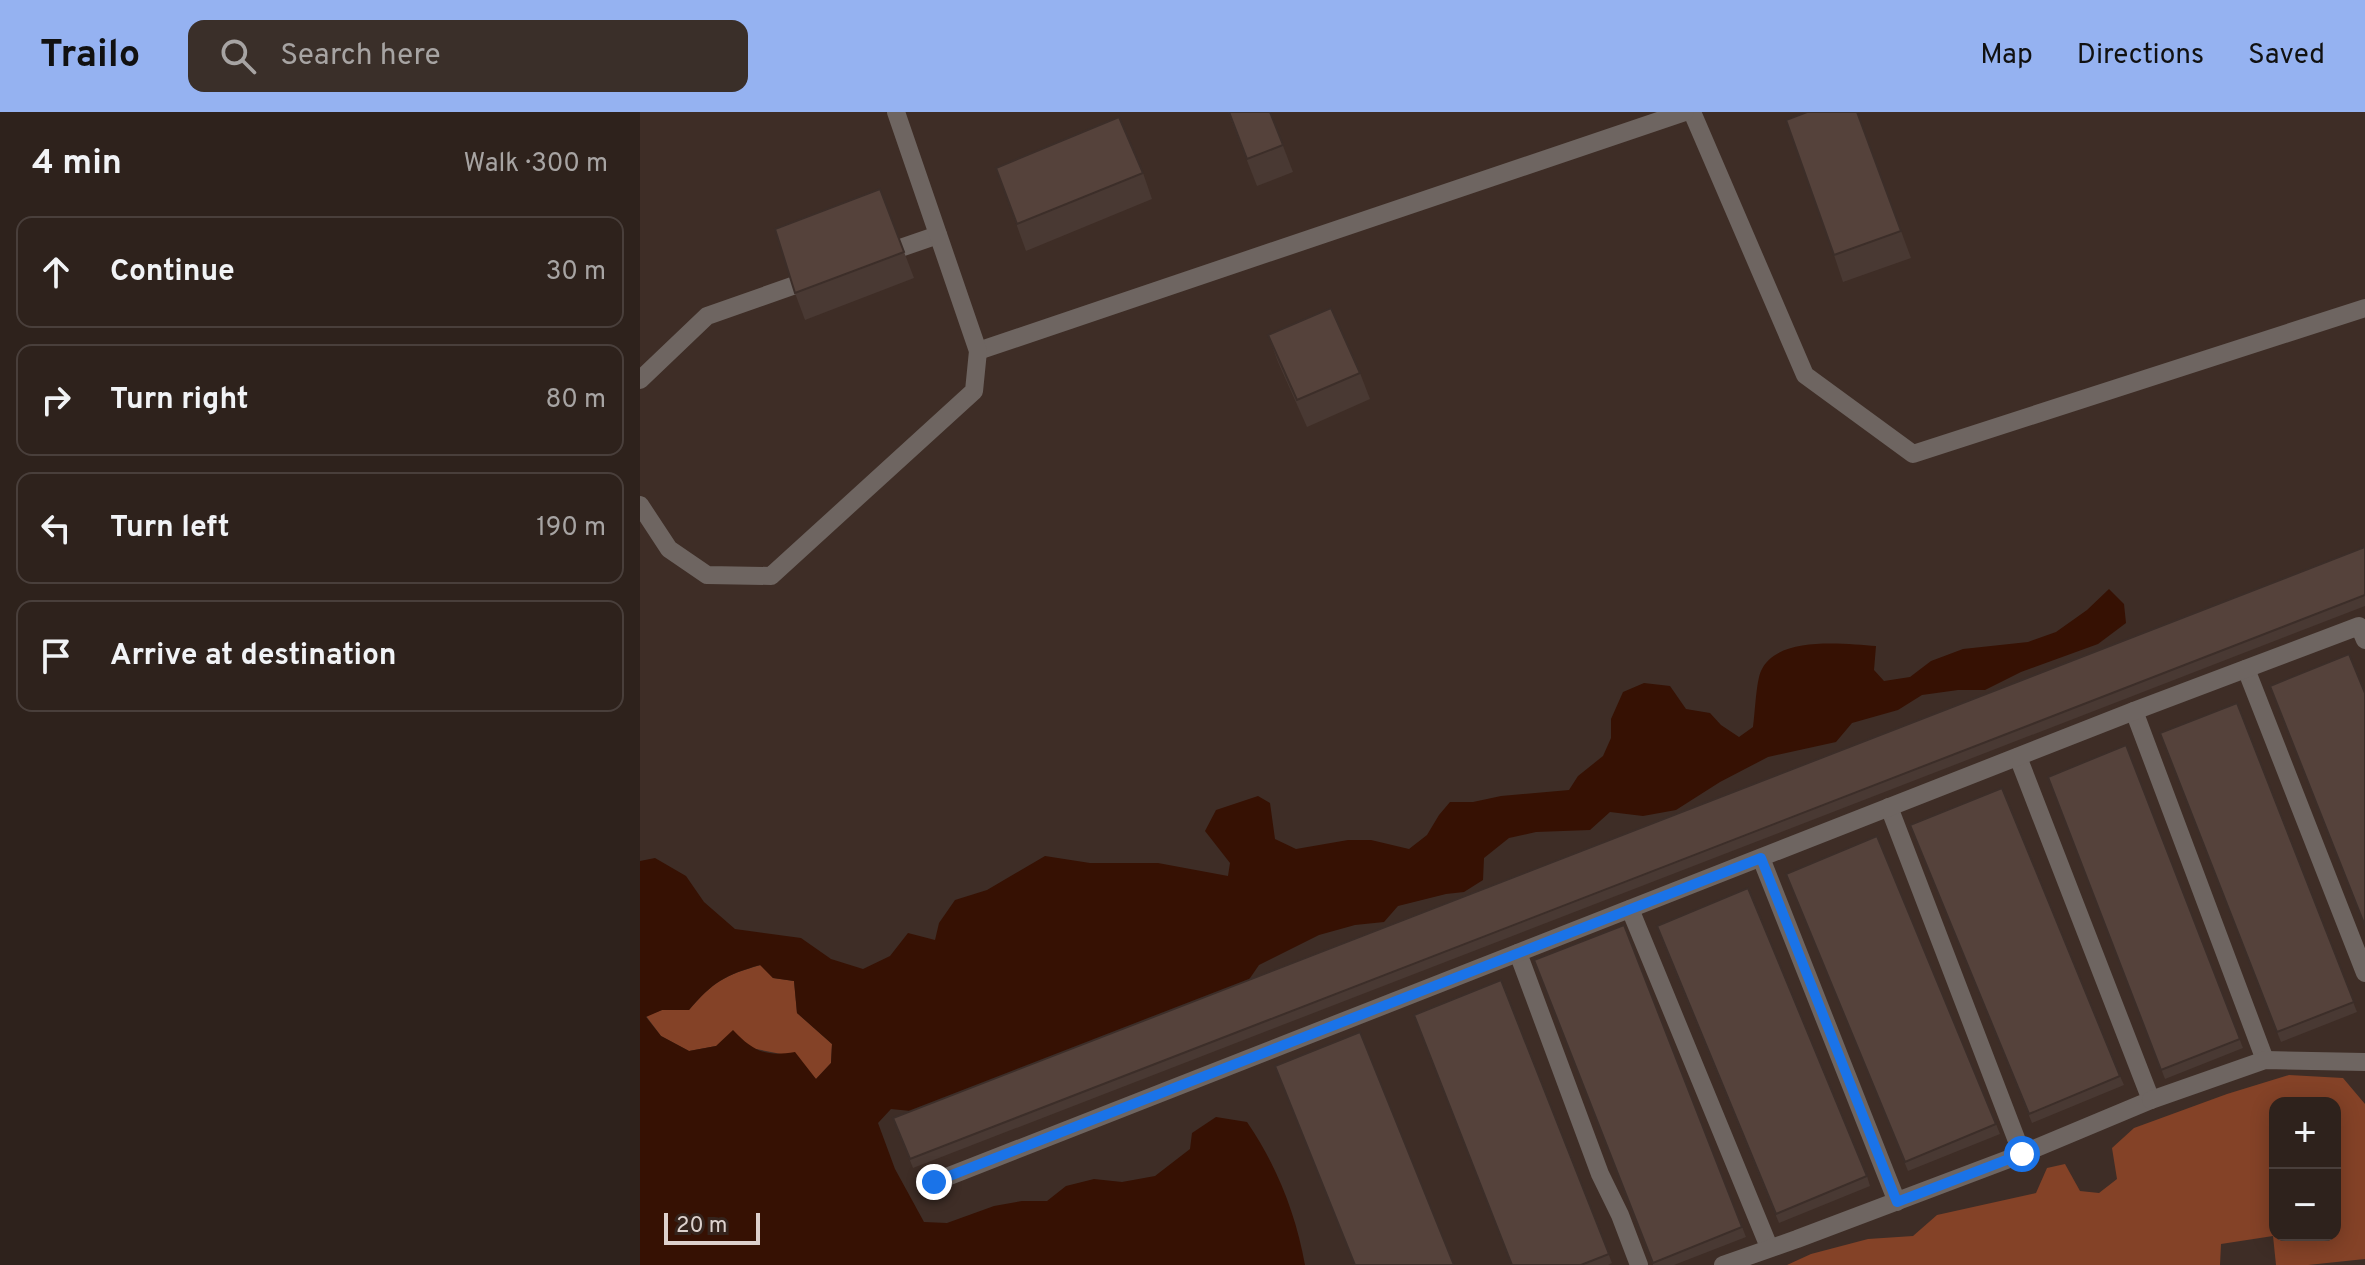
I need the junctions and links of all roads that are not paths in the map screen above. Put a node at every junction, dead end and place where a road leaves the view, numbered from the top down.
1 (896, 112) edge
2 (1685, 112) edge
3 (1692, 112) edge
4 (938, 235) junction
5 (866, 260) edge
6 (837, 270) edge
7 (2365, 308) edge
8 (978, 351) junction
9 (640, 380) edge
10 (640, 505) edge
11 (2365, 640) edge
12 (2246, 669) junction
13 (2134, 711) junction
14 (2018, 757) junction
15 (1889, 807) junction
16 (1761, 858) junction
17 (1630, 909) junction
18 (1518, 953) junction
19 (2365, 973) edge
20 (2265, 1060) junction
21 (2365, 1063) edge
22 (2151, 1100) junction
23 (2022, 1154) junction
24 (934, 1182) dead end
25 (1897, 1202) junction
26 (1769, 1247) junction
27 (1639, 1265) edge
28 (1723, 1265) edge

1 - 4 lane
2 - 8 lane
3 - 7 lane
4 - 5 lane
4 - 8 lane
6 - 9 lane
8 - 10 lane
11 - 12 lane
12 - 13 lane
12 - 19 lane
13 - 14 lane
13 - 20 lane
14 - 15 lane
14 - 22 lane
15 - 16 lane
15 - 23 lane
16 - 17 lane
16 - 25 lane
17 - 18 lane
17 - 26 lane
18 - 24 lane
18 - 27 lane
20 - 21 lane
20 - 22 lane
22 - 23 lane
23 - 25 lane
25 - 26 lane
26 - 28 lane

